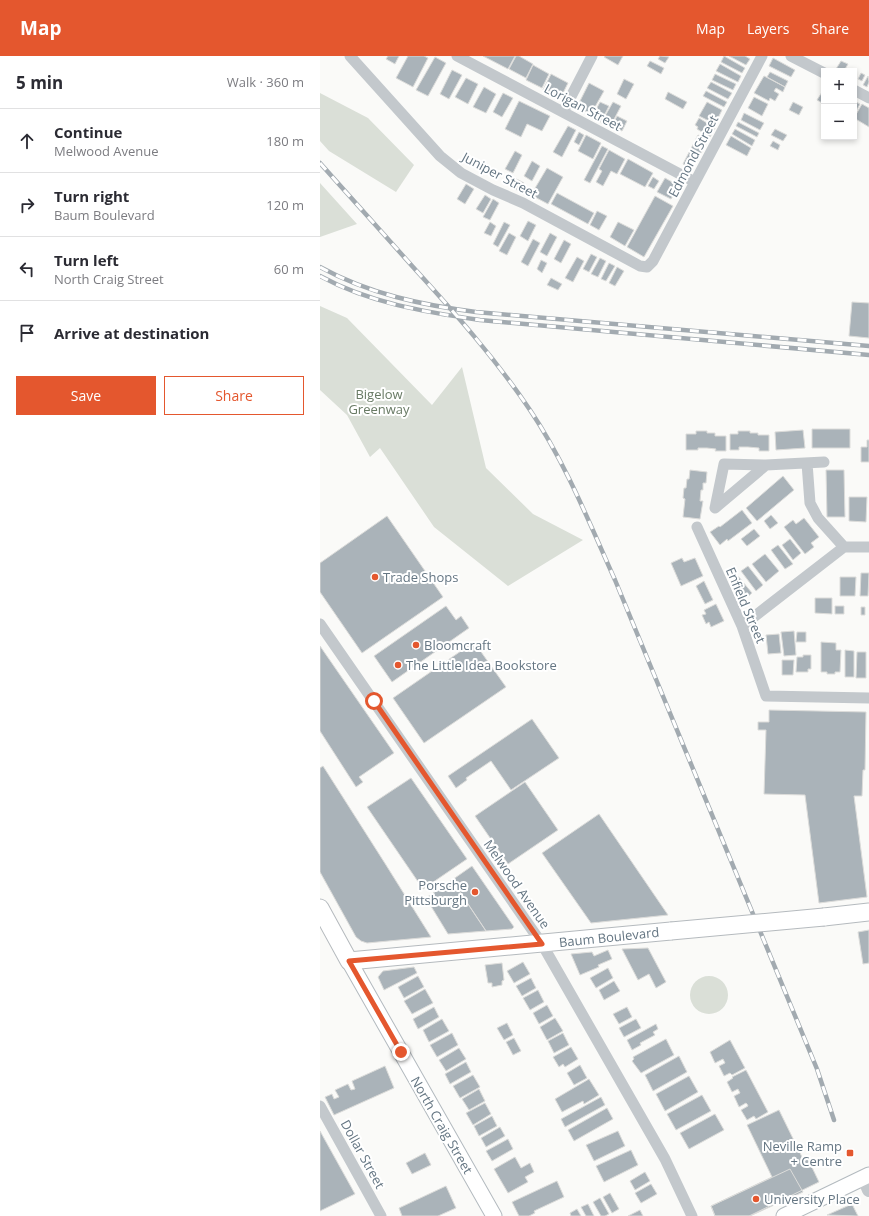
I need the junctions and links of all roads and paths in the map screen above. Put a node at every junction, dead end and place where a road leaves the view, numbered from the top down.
1 (350, 56) edge
2 (457, 56) edge
3 (592, 56) edge
4 (762, 56) edge
5 (791, 56) edge
6 (821, 71) edge
7 (857, 92) edge
8 (869, 98) edge
9 (563, 112) junction
10 (695, 182) junction
11 (647, 267) joint
12 (824, 462) dead end
13 (807, 464) junction
14 (766, 465) junction
15 (697, 527) dead end
16 (844, 547) junction
17 (869, 548) edge
18 (320, 624) edge
19 (742, 626) junction
20 (869, 698) edge
21 (320, 908) edge
22 (869, 912) edge
23 (542, 944) junction
24 (349, 961) junction
25 (320, 1106) edge
26 (867, 1181) edge
27 (381, 1216) edge
28 (494, 1216) edge
29 (692, 1216) edge
30 (784, 1216) edge

1 - 11 street, Juniper Street
2 - 9 street, Lorigan Street
3 - 9 street
4 - 10 street, Edmond Street
5 - 6 street
7 - 8 street
9 - 10 street, Lorigan Street
10 - 11 street, Edmond Street
12 - 13 street
13 - 14 street
13 - 16 street
14 - 14 street
15 - 19 street, Enfield Street
16 - 17 street
16 - 19 street
18 - 23 street, Melwood Avenue
19 - 20 street, Enfield Street
21 - 24 main road, North Craig Street
22 - 23 main road, Baum Boulevard, bridge
23 - 24 main road, Baum Boulevard
23 - 29 street, Melwood Avenue
24 - 28 main road, North Craig Street
25 - 27 street, Dollar Street
26 - 30 main road

